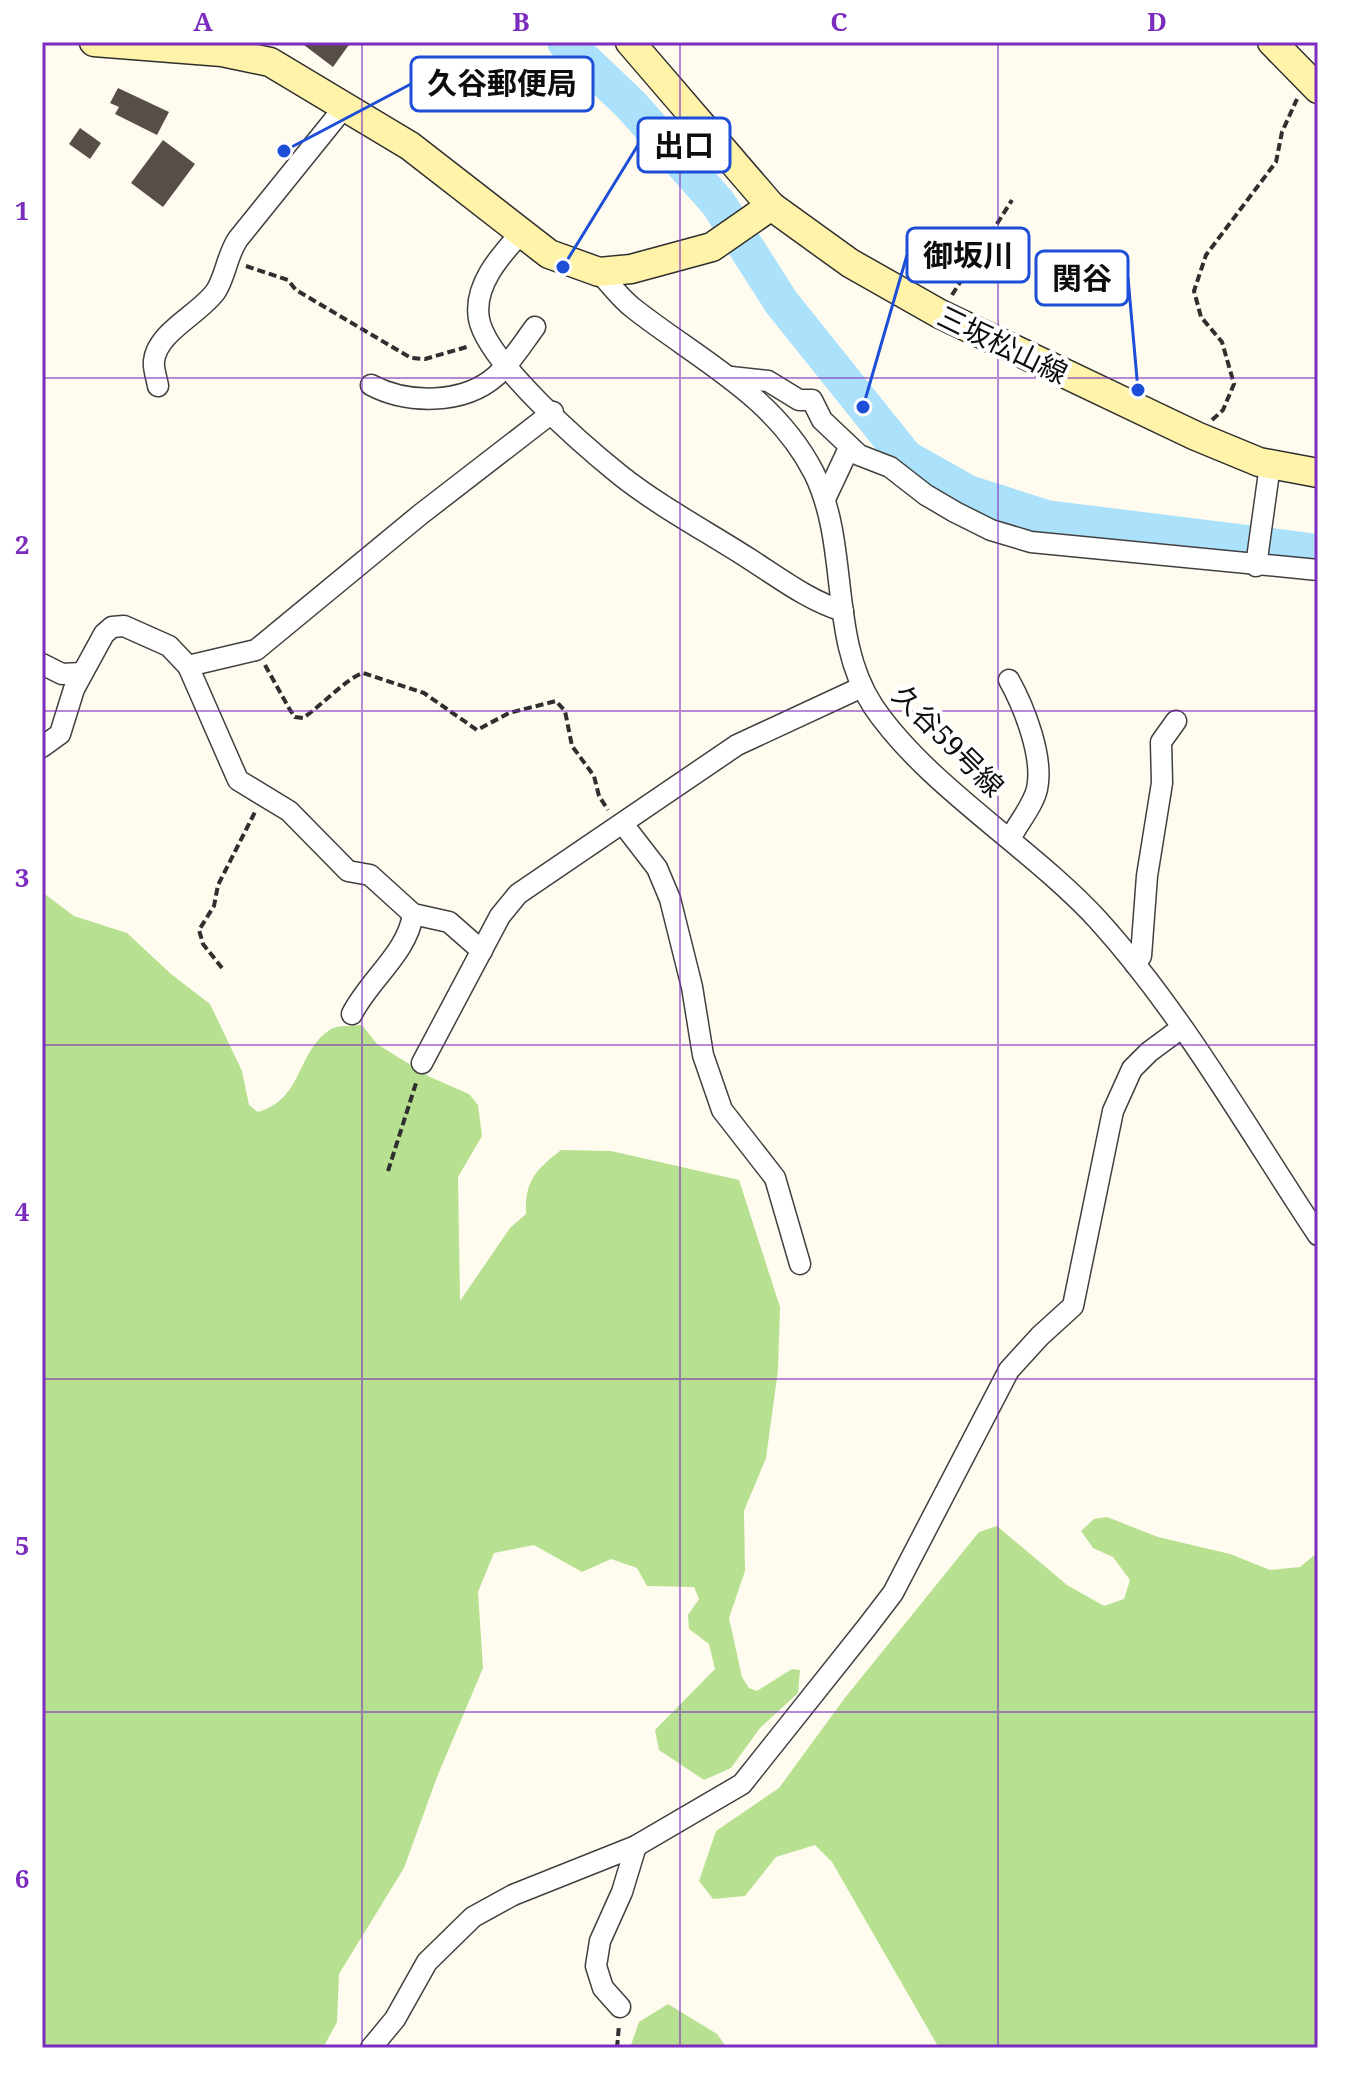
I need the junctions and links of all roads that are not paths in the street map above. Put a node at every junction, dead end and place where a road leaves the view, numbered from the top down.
1 (94, 42) edge
2 (630, 42) edge
3 (1272, 42) edge
4 (1316, 82) edge
5 (346, 105) junction
6 (766, 210) junction
7 (520, 234) junction
8 (599, 272) junction
9 (535, 327) dead end
10 (505, 367) junction
11 (731, 377) junction
12 (371, 385) dead end
13 (158, 386) dead end
14 (553, 412) junction
15 (849, 448) junction
16 (1270, 465) junction
17 (1318, 473) edge
18 (825, 499) junction
19 (1256, 564) junction
20 (1318, 570) edge
21 (843, 611) junction
22 (42, 664) edge
23 (188, 666) junction
24 (82, 673) junction
25 (1009, 680) dead end
26 (862, 687) junction
27 (1176, 721) dead end
28 (42, 747) edge
29 (623, 824) junction
30 (1010, 839) junction
31 (413, 914) junction
32 (482, 951) junction
33 (1135, 964) junction
34 (352, 1014) dead end
35 (1180, 1029) junction
36 (422, 1063) road end
37 (1318, 1235) edge
38 (800, 1264) dead end
39 (636, 1846) junction
40 (620, 2007) dead end
41 (371, 2048) edge

1 - 5 main road
2 - 6 main road, 三坂松山線
3 - 4 main road
5 - 7 main road
5 - 13 street
6 - 8 main road
6 - 16 main road, 三坂松山線
7 - 8 main road
7 - 10 street
8 - 11 street, 久谷59号線
9 - 10 street
10 - 12 street
10 - 14 street
11 - 15 street
11 - 18 street, 久谷59号線
14 - 21 street
14 - 23 street
15 - 18 street
15 - 19 street
16 - 17 main road, 三坂松山線
16 - 19 street
18 - 21 street, 久谷59号線
19 - 20 street
21 - 26 street, 久谷59号線
22 - 24 street
23 - 24 street
23 - 31 street
24 - 28 street
25 - 30 street
26 - 29 street
26 - 30 street, 久谷59号線
27 - 33 street
29 - 32 street
29 - 38 street
30 - 33 street, 久谷59号線
31 - 32 street
31 - 34 street
32 - 36 street
33 - 35 street, 久谷59号線
35 - 37 street, 久谷59号線
35 - 39 street
39 - 40 street
39 - 41 street

